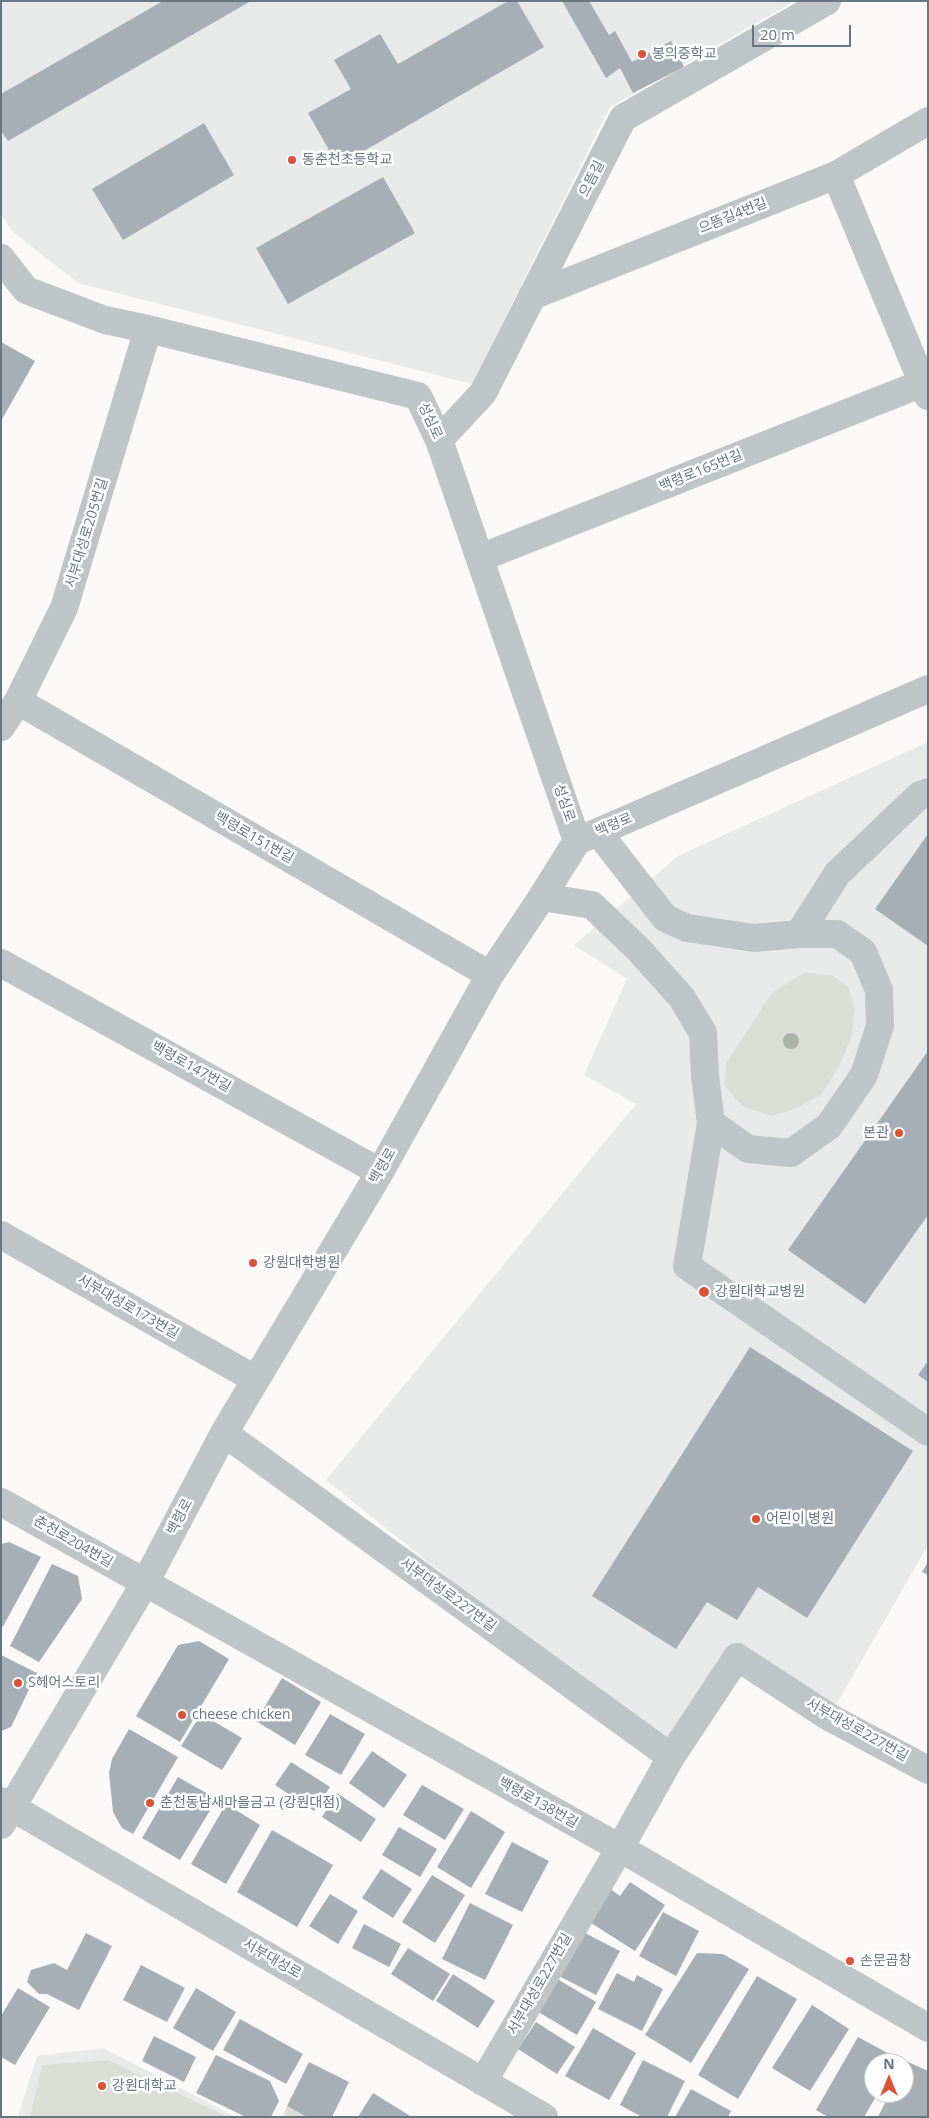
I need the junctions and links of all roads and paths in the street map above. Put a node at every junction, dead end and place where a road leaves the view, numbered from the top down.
1 (827, 1) edge
2 (928, 122) edge
3 (836, 175) junction
4 (1, 258) edge
5 (532, 296) junction
6 (148, 329) junction
7 (926, 386) edge
8 (439, 440) junction
9 (480, 558) junction
10 (928, 689) edge
11 (18, 701) junction
12 (1, 727) edge
13 (928, 792) edge
14 (587, 836) junction
15 (542, 897) junction
16 (799, 934) junction
17 (1, 963) edge
18 (490, 975) junction
19 (711, 1123) junction
20 (380, 1172) junction
21 (1, 1234) edge
22 (255, 1379) junction
23 (928, 1432) edge
24 (224, 1433) junction
25 (1, 1502) edge
26 (145, 1583) junction
27 (671, 1756) junction
28 (928, 1770) edge
29 (5, 1811) edge
30 (620, 1848) junction
31 (928, 2028) edge
32 (483, 2082) junction
33 (544, 2117) edge

1 - 5 street, 으뜸길
2 - 3 street, 으뜸길4번길
3 - 5 street, 으뜸길4번길
3 - 7 street, 백령로165번길
4 - 6 street, 성심로
5 - 8 street, 으뜸길
6 - 8 street, 성심로
6 - 11 street, 서부대성로205번길
7 - 9 street, 백령로165번길
8 - 9 street, 성심로
9 - 14 street, 성심로
10 - 14 street, 백령로
11 - 12 street, 서부대성로205번길
11 - 18 street, 백령로151번길
13 - 16 street
14 - 15 street, 백령로
14 - 16 street, 성심로
15 - 18 street, 백령로
15 - 19 street
16 - 19 street, 성심로
17 - 20 street, 백령로147번길
18 - 20 street, 백령로
19 - 23 street
20 - 22 street, 백령로
21 - 22 street, 서부대성로173번길
22 - 24 street, 백령로
24 - 26 street, 백령로
24 - 27 street, 서부대성로227번길
25 - 26 street, 춘천로204번길
26 - 29 street, 백령로
26 - 30 street, 백령로138번길
27 - 28 street, 서부대성로227번길
27 - 30 street, 서부대성로227번길
29 - 32 street, 서부대성로
30 - 31 street, 백령로138번길
30 - 32 street, 서부대성로227번길
32 - 33 street, 서부대성로

